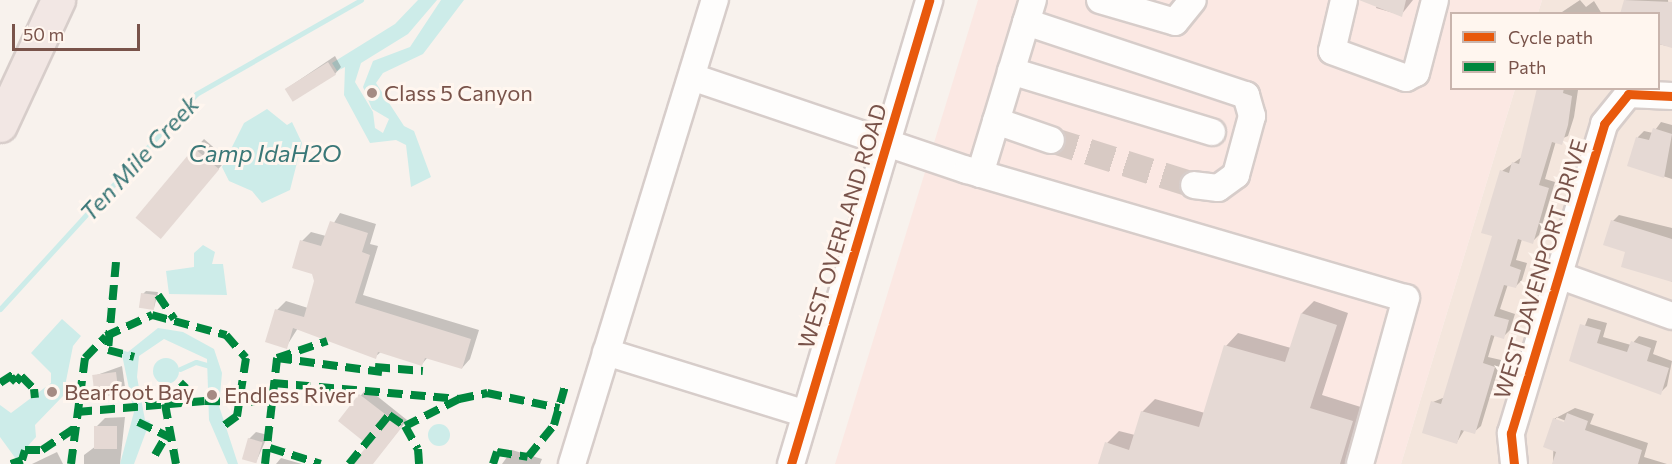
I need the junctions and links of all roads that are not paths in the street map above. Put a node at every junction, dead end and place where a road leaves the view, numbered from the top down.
1 (58, 0) edge
2 (715, 0) edge
3 (929, 0) edge
4 (1100, 0) edge
5 (1193, 0) edge
6 (1344, 0) edge
7 (1435, 0) edge
8 (1029, 11) edge
9 (1011, 71) junction
10 (692, 77) junction
11 (1672, 96) edge
12 (996, 121) junction
13 (0, 125) edge
14 (1212, 132) dead end
15 (1051, 140) tunnel mouth
16 (886, 144) junction
17 (980, 174) junction
18 (1194, 185) tunnel mouth
19 (1558, 275) junction
20 (1672, 316) edge
21 (606, 352) junction
22 (806, 414) junction
23 (572, 464) edge
24 (791, 464) edge
25 (1359, 464) edge
26 (1514, 464) edge

1 - 13 highway
2 - 10 street
3 - 16 street, WEST OVERLAND ROAD
4 - 5 street
6 - 7 street
8 - 9 street
8 - 18 street
9 - 12 street
9 - 14 street
10 - 16 street
10 - 21 street
11 - 19 street, WEST DAVENPORT DRIVE
12 - 15 street
12 - 17 street
16 - 17 street
16 - 22 street, WEST OVERLAND ROAD
17 - 25 street
19 - 20 street
19 - 26 street, WEST DAVENPORT DRIVE
21 - 22 street
21 - 23 street
22 - 24 street, WEST OVERLAND ROAD

